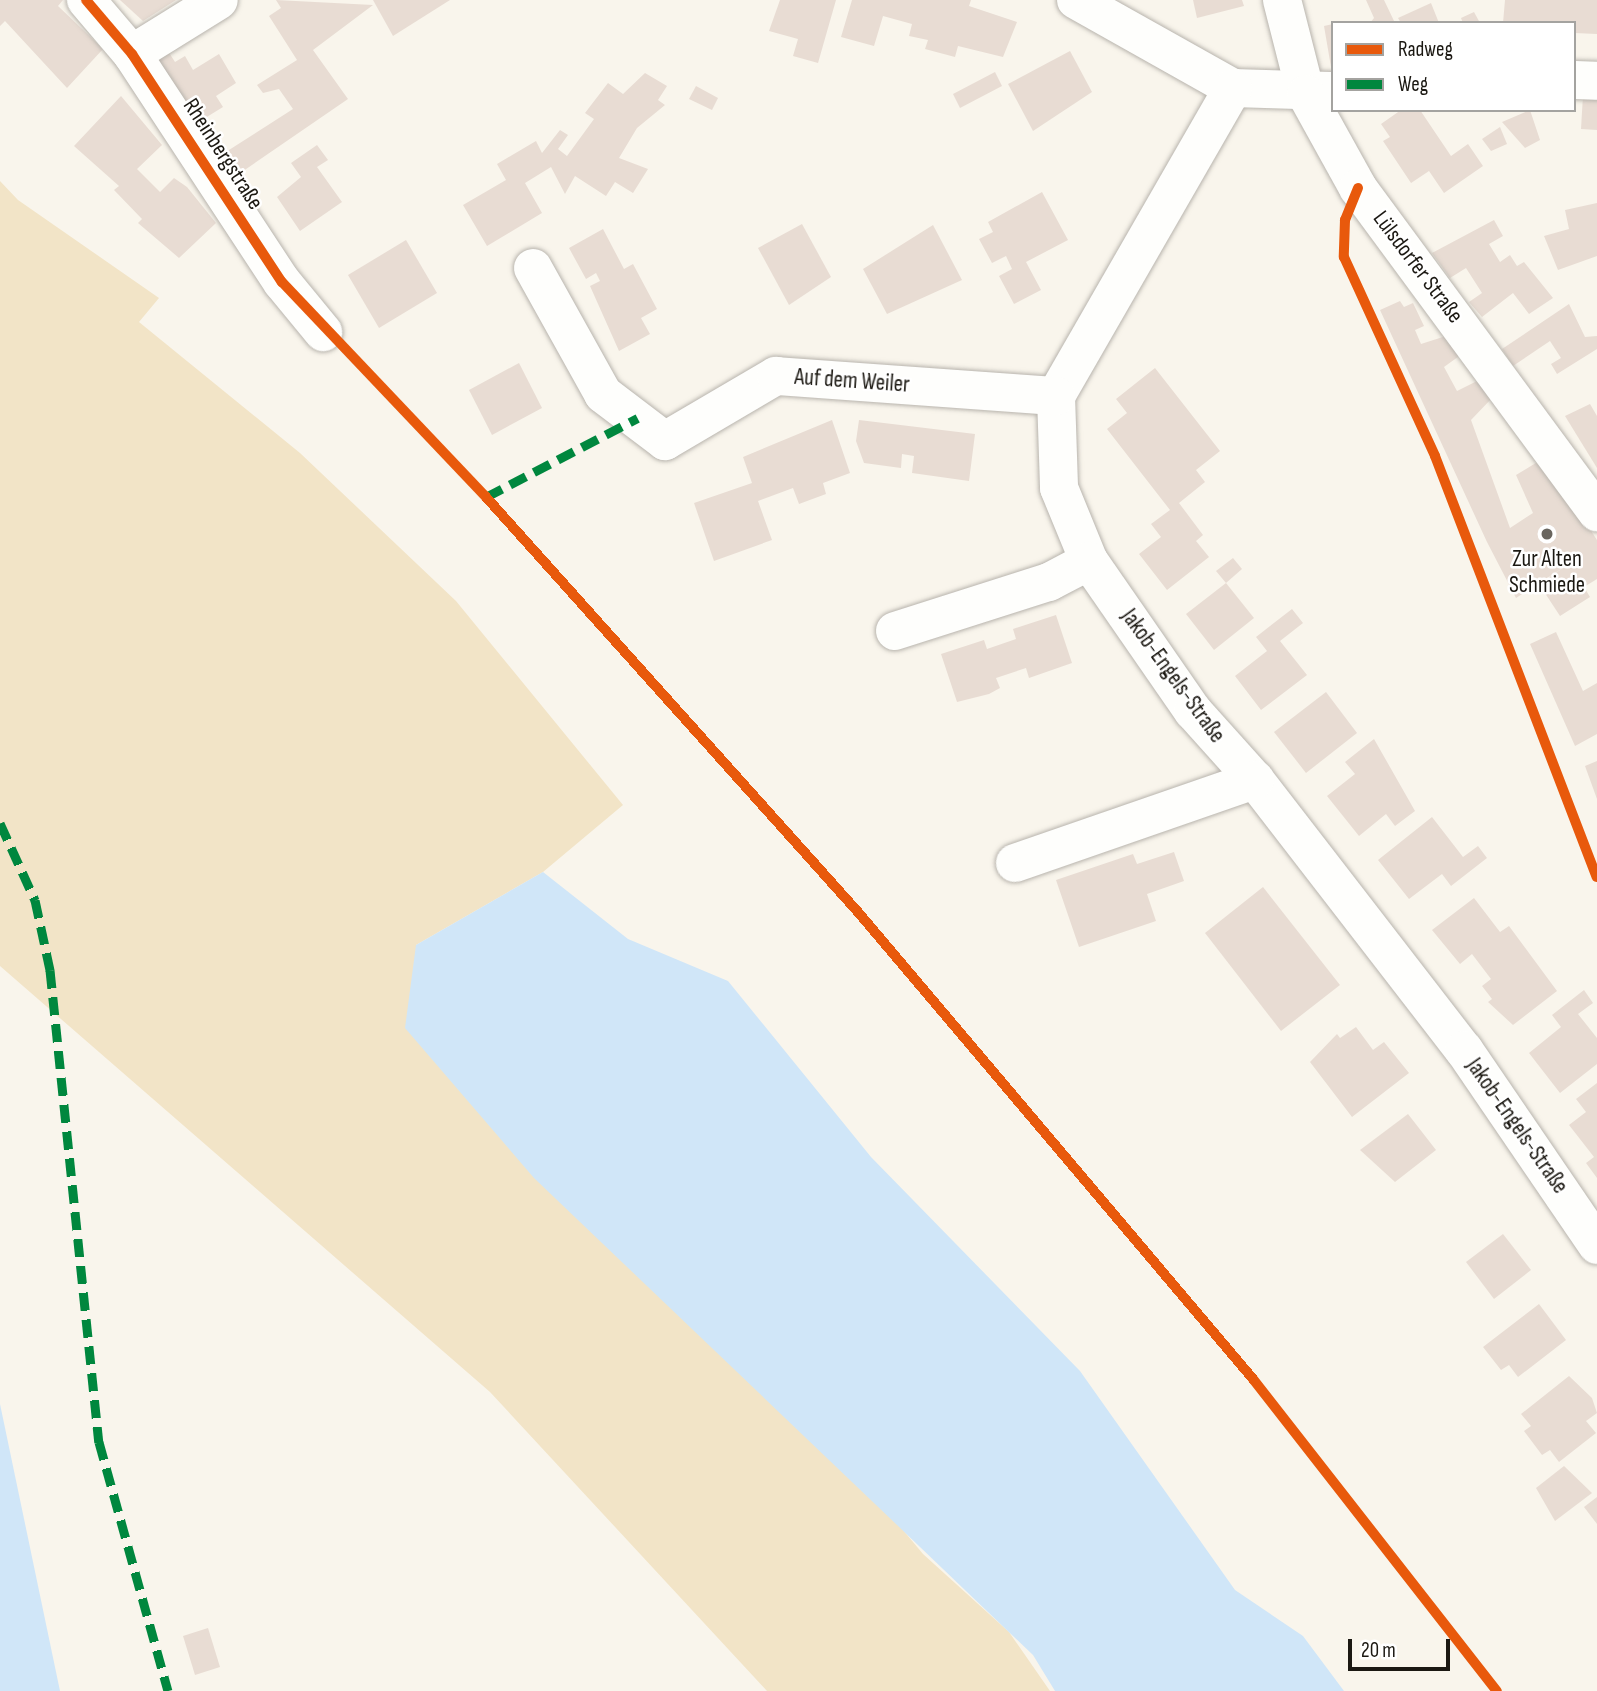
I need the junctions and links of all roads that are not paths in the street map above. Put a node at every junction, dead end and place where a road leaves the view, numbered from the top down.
1 (86, 0) edge
2 (219, 0) edge
3 (1076, 0) edge
4 (1282, 0) edge
5 (132, 54) junction
6 (1576, 80) edge
7 (1597, 81) edge
8 (1233, 88) junction
9 (1319, 92) edge
10 (533, 268) dead end
11 (323, 332) dead end
12 (1056, 396) junction
13 (1597, 512) edge
14 (1090, 561) junction
15 (895, 631) dead end
16 (1255, 780) junction
17 (1015, 863) dead end
18 (1597, 1245) edge

1 - 5 street, Rheinbergstraße
2 - 5 street
3 - 8 street
4 - 9 street, Lülsdorfer Straße
5 - 11 street, Rheinbergstraße
6 - 7 street
8 - 9 street
8 - 12 street
9 - 13 street, Lülsdorfer Straße
10 - 12 street, Auf dem Weiler
12 - 14 street, Jakob-Engels-Straße
14 - 15 street
14 - 16 street, Jakob-Engels-Straße
16 - 17 street
16 - 18 street, Jakob-Engels-Straße

